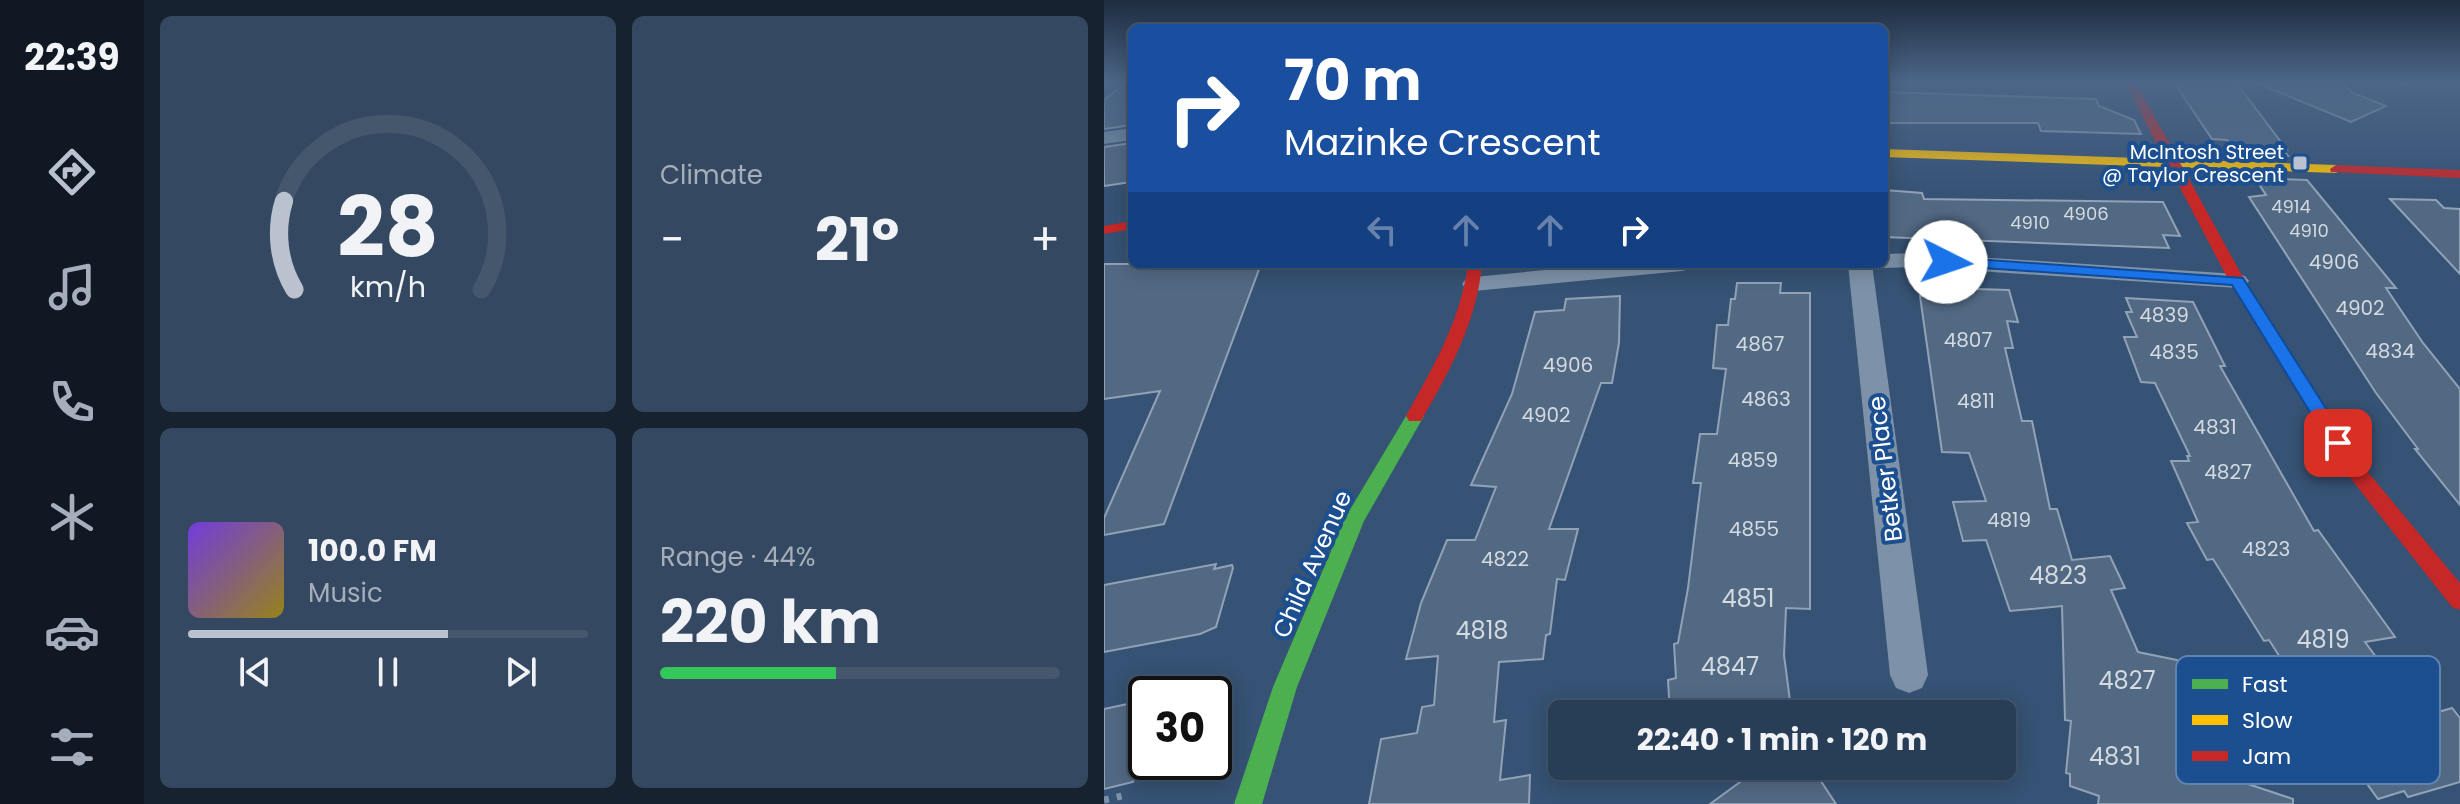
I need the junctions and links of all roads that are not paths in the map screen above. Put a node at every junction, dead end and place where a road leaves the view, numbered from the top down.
1 (2149, 119) edge
2 (1128, 135) edge
3 (1104, 138) edge
4 (1888, 153) edge
5 (2172, 163) junction
6 (2460, 174) edge
7 (1128, 226) edge
8 (1104, 230) edge
9 (1888, 261) edge
10 (1599, 268) edge
11 (1860, 268) edge
12 (1474, 274) edge
13 (2237, 281) junction
14 (2460, 600) edge
15 (1909, 675) dead end
16 (1248, 804) edge

1 - 5 street
2 - 3 street
4 - 5 street
5 - 6 street
5 - 13 street
7 - 8 street
9 - 13 street
10 - 12 street
11 - 15 street, Betker Place
12 - 16 street, Child Avenue
13 - 14 street

